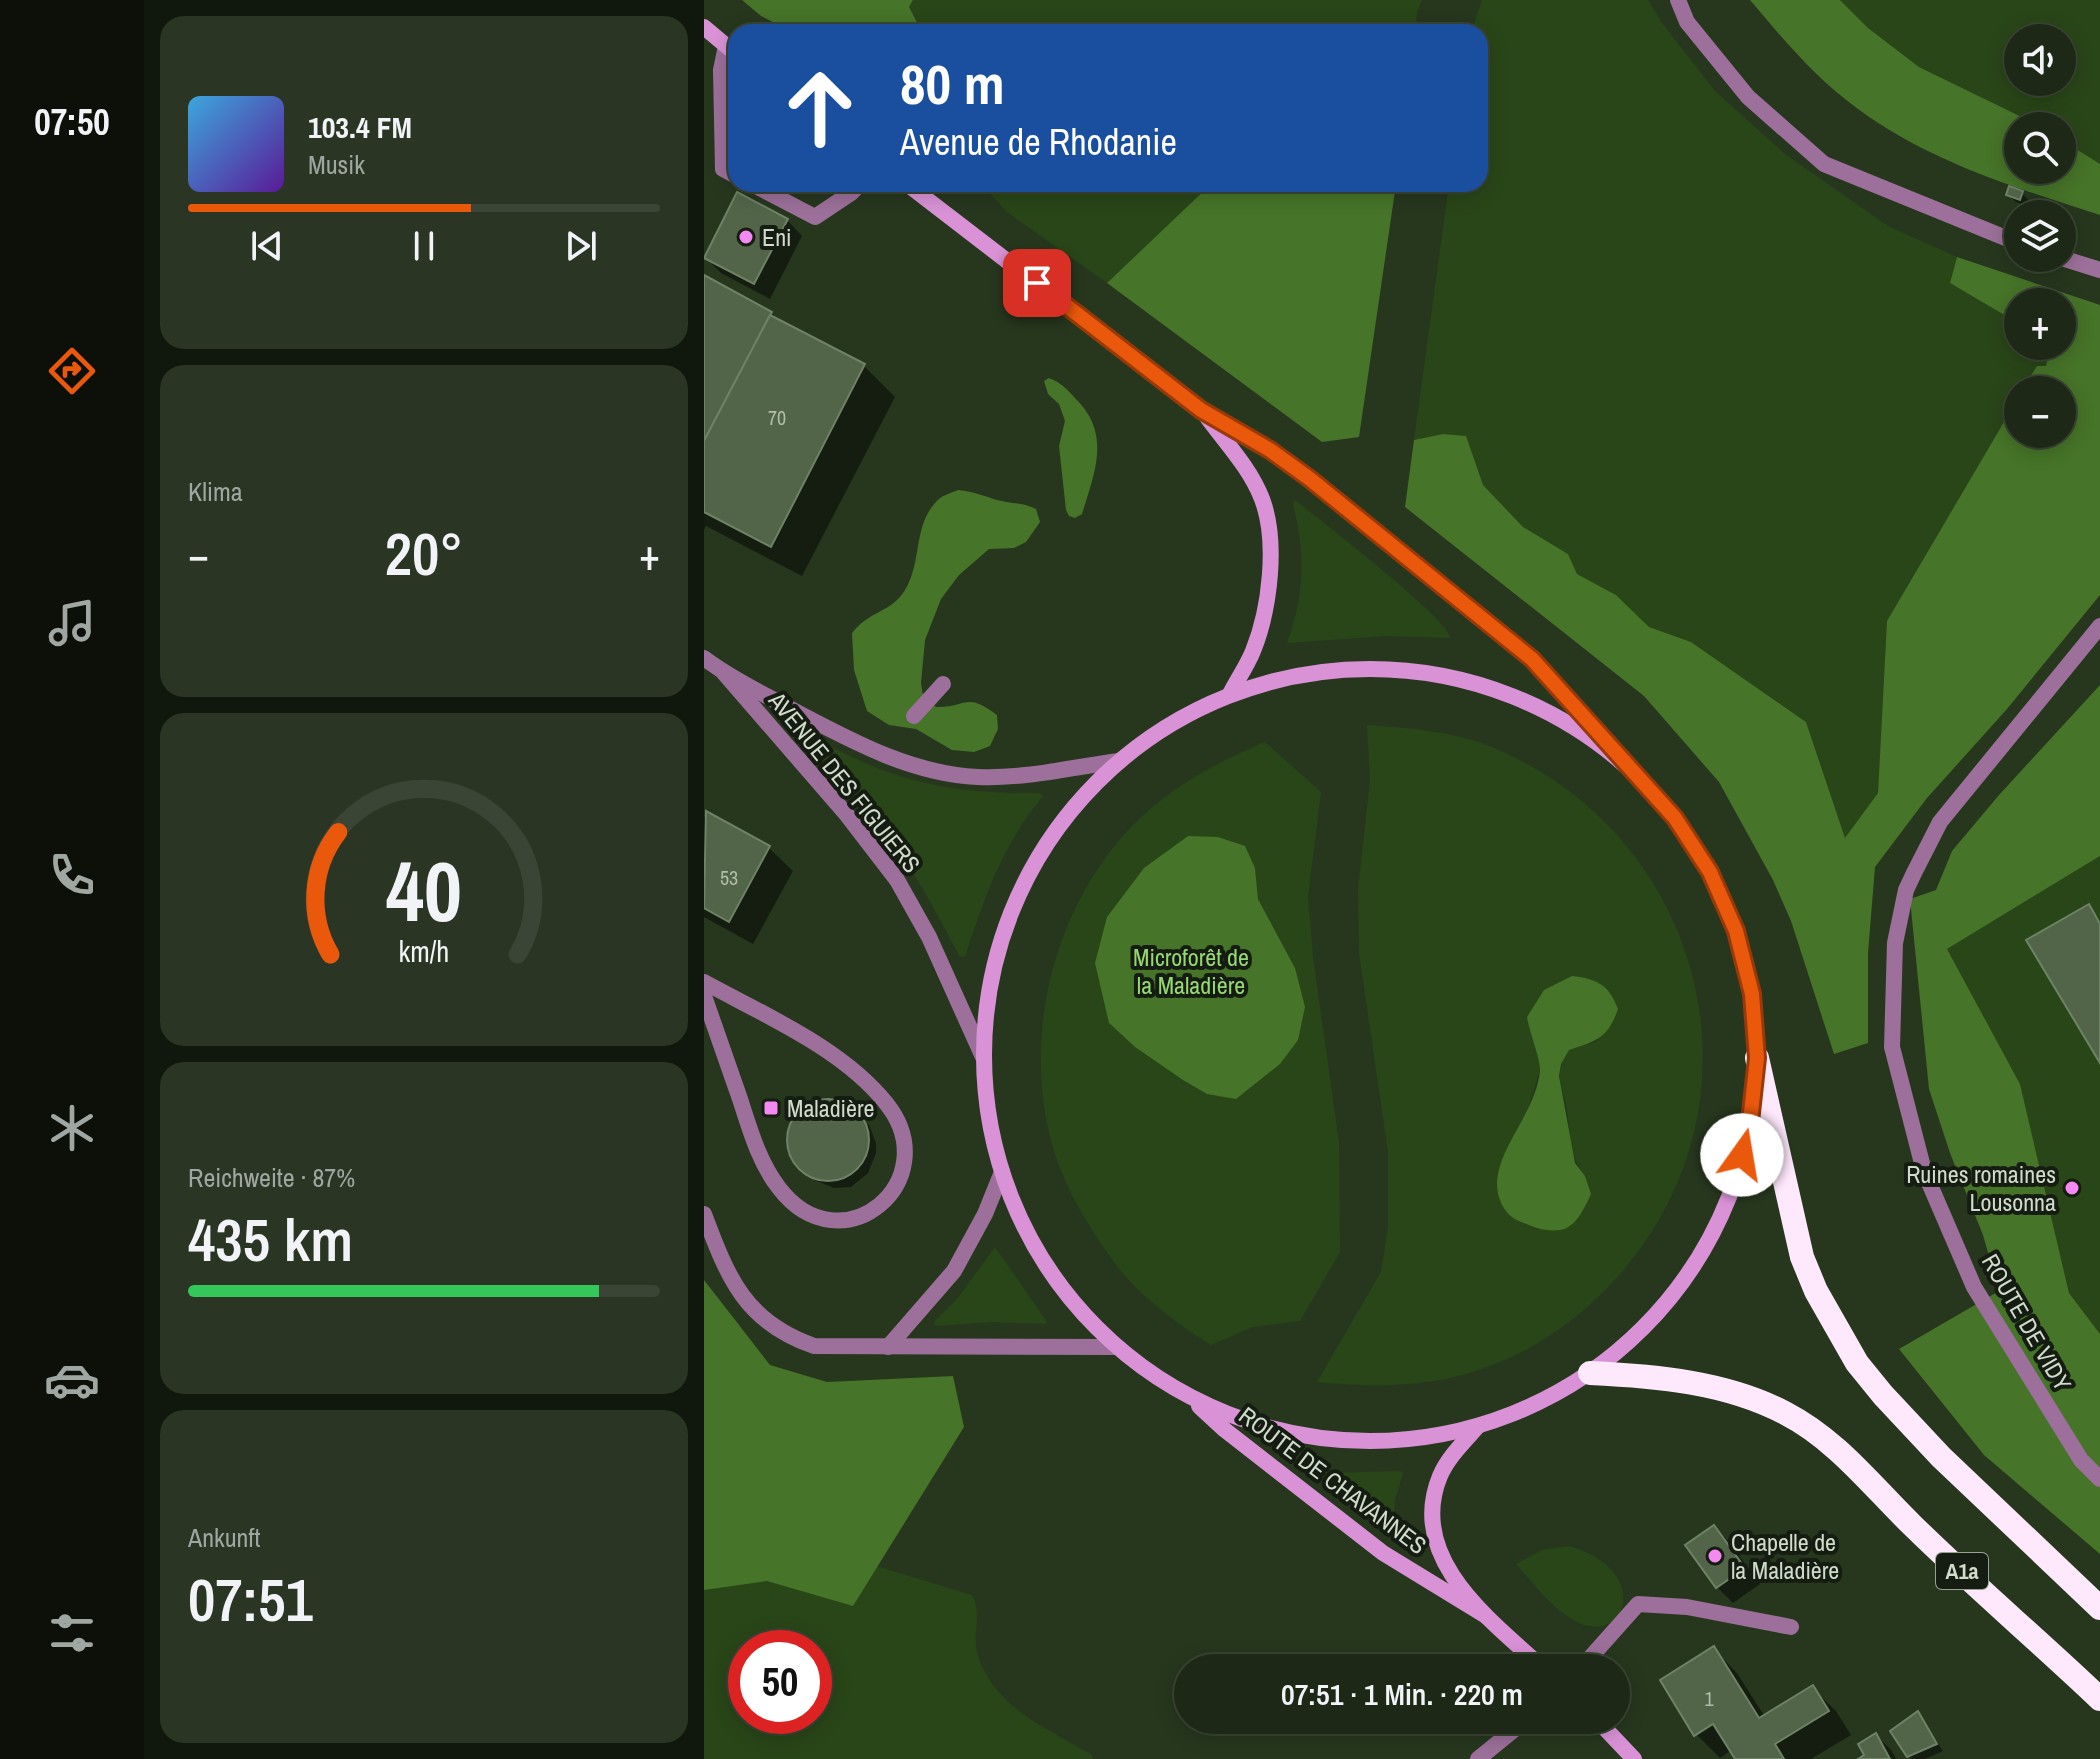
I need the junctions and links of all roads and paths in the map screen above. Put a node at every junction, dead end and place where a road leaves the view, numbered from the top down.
1 (1678, 0) edge
2 (704, 27) edge
3 (728, 47) edge
4 (728, 56) edge
5 (728, 172) edge
6 (767, 192) edge
7 (852, 192) edge
8 (917, 192) edge
9 (2004, 237) edge
10 (2076, 262) edge
11 (2100, 270) edge
12 (1201, 410) junction
13 (2100, 626) edge
14 (704, 658) edge
15 (724, 673) junction
16 (943, 684) dead end
17 (1230, 694) junction
18 (914, 716) dead end
19 (1119, 761) junction
20 (1631, 770) junction
21 (704, 982) edge
22 (704, 996) edge
23 (983, 1057) junction
24 (1757, 1058) junction
25 (1002, 1172) junction
26 (704, 1214) edge
27 (888, 1347) junction
28 (1116, 1347) junction
29 (1590, 1373) junction
30 (1195, 1402) junction
31 (1478, 1426) junction
32 (2100, 1479) edge
33 (2100, 1608) edge
34 (1486, 1616) junction
35 (1791, 1627) dead end
36 (1528, 1654) edge
37 (1593, 1654) edge
38 (2100, 1699) edge
39 (1509, 1734) edge
40 (1610, 1734) edge
41 (1478, 1759) edge
42 (1634, 1759) edge

1 - 9 street
2 - 3 main road
4 - 5 street
6 - 7 street
8 - 12 main road
10 - 11 street
12 - 17 main road
12 - 20 main road
13 - 32 street, ROUTE DE VIDY
14 - 15 street, AVENUE DES FIGUIERS
15 - 19 street, AVENUE DES FIGUIERS
15 - 23 street, AVENUE DES FIGUIERS
16 - 18 street
17 - 19 main road
17 - 20 main road
19 - 23 main road
20 - 24 main road
21 - 22 street
23 - 25 main road
24 - 29 main road
24 - 33 highway
25 - 27 street
25 - 28 main road
26 - 27 street
27 - 28 street
28 - 30 main road
29 - 31 main road
29 - 38 highway, A1a
30 - 31 main road
30 - 34 main road, ROUTE DE CHAVANNES
31 - 34 main road, ROUTE DE CHAVANNES
34 - 36 main road, ROUTE DE CHAVANNES
35 - 37 street
39 - 41 street
40 - 42 main road

